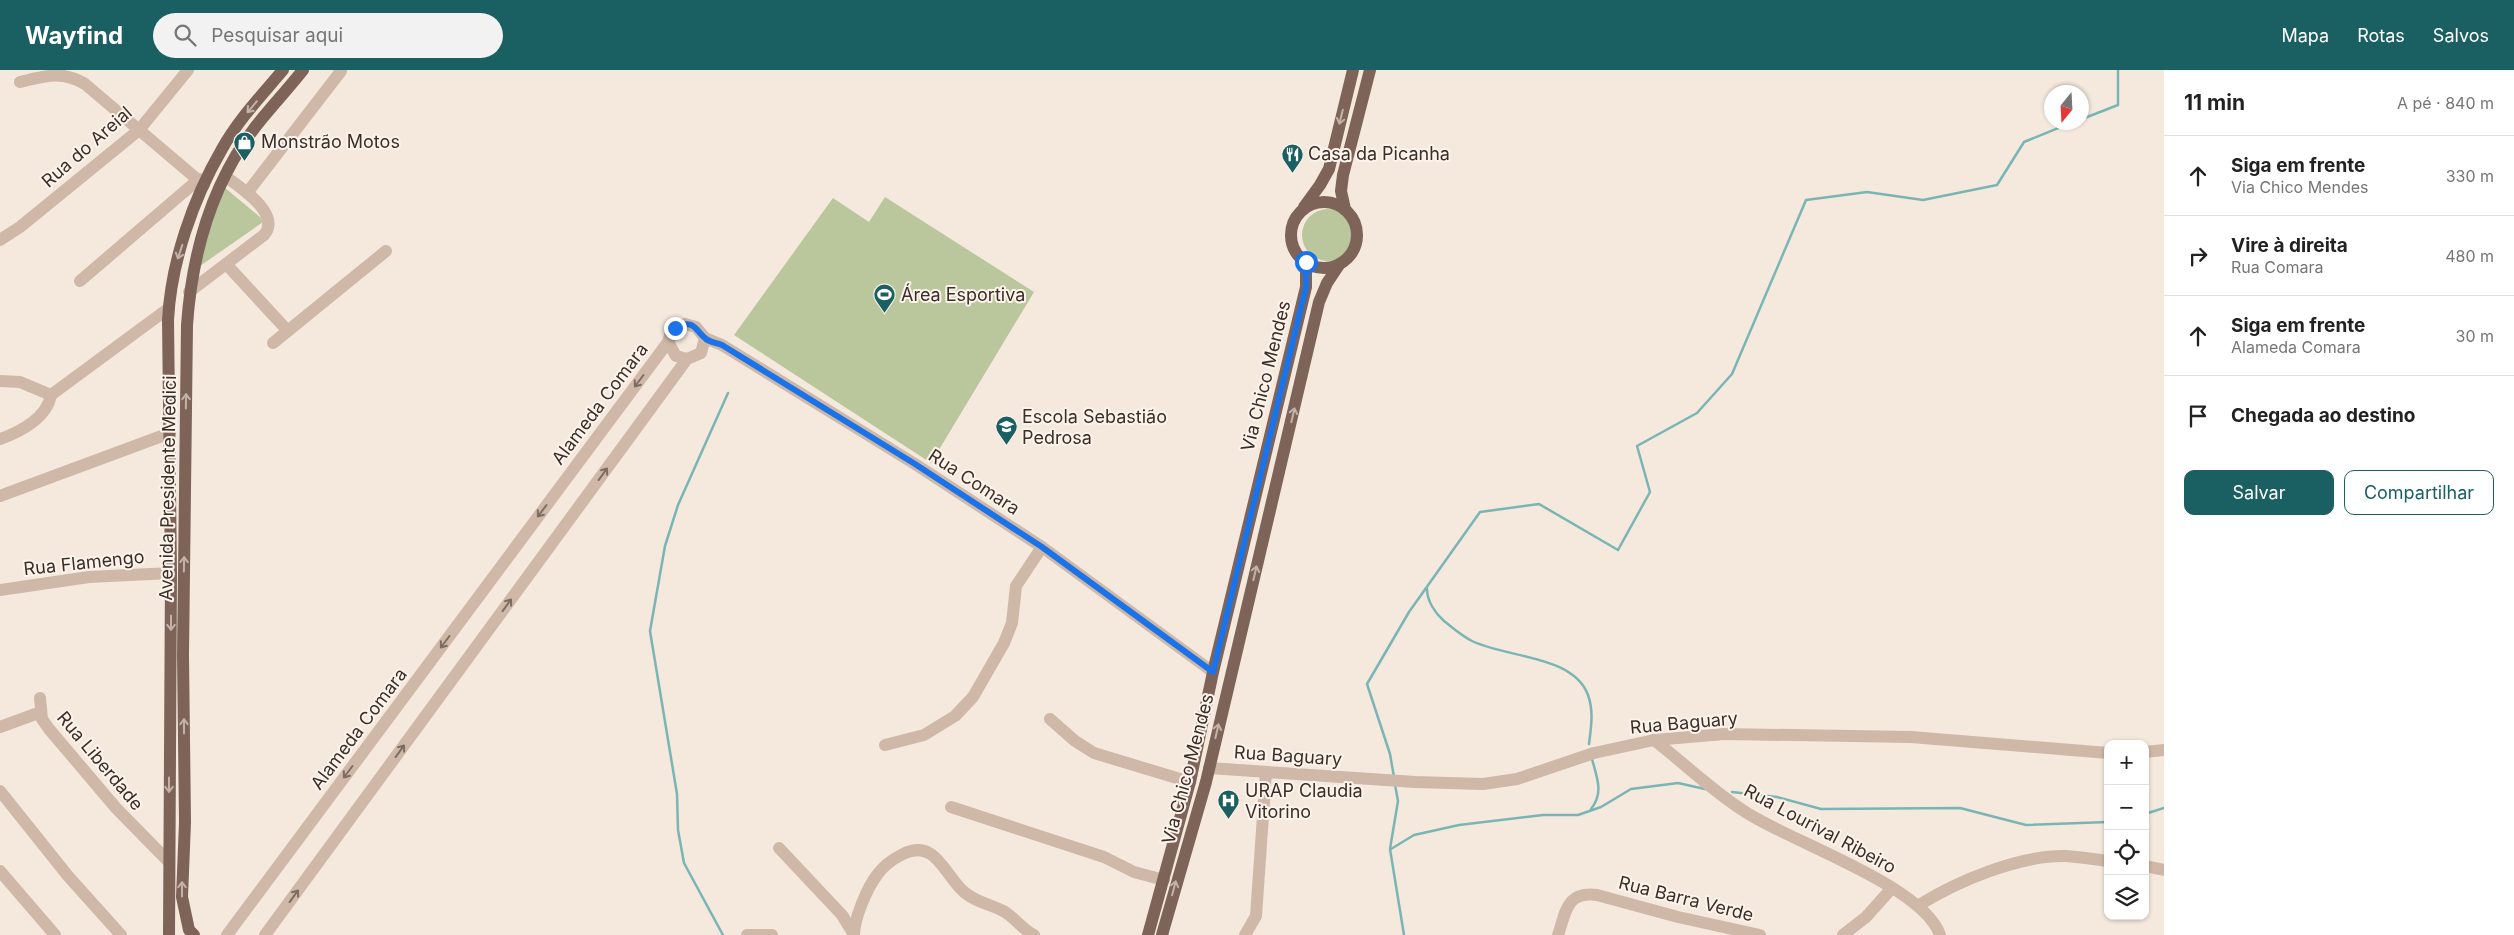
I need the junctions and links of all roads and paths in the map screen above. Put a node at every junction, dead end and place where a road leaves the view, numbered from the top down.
1 (188, 70) edge
2 (283, 70) edge
3 (303, 70) edge
4 (1353, 70) edge
5 (1370, 70) edge
6 (341, 71) edge
7 (20, 82) dead end
8 (138, 130) junction
9 (225, 176) junction
10 (202, 182) junction
11 (247, 192) junction
12 (1345, 209) junction
13 (1299, 214) junction
14 (2, 236) edge
15 (386, 250) dead end
16 (1306, 262) junction
17 (226, 264) junction
18 (1339, 265) junction
19 (80, 281) dead end
20 (189, 292) junction
21 (169, 308) junction
22 (287, 330) junction
23 (705, 338) junction
24 (668, 342) junction
25 (273, 343) dead end
26 (687, 359) junction
27 (0, 381) edge
28 (50, 395) junction
29 (170, 433) junction
30 (0, 439) edge
31 (0, 496) edge
32 (1042, 547) junction
33 (171, 573) junction
34 (0, 590) edge
35 (1213, 672) junction
36 (40, 698) dead end
37 (41, 712) junction
38 (1050, 719) dead end
39 (0, 727) edge
40 (1654, 740) junction
41 (885, 745) dead end
42 (2164, 750) edge
43 (2149, 752) edge
44 (2104, 753) edge
45 (1209, 768) junction
46 (1266, 773) junction
47 (1190, 782) junction
48 (0, 791) edge
49 (951, 807) dead end
50 (780, 848) dead end
51 (2104, 861) edge
52 (169, 862) junction
53 (2149, 867) edge
54 (2164, 870) edge
55 (0, 871) edge
56 (1164, 880) junction
57 (1892, 888) junction
58 (1919, 905) junction
59 (853, 934) edge
60 (55, 935) edge
61 (121, 935) edge
62 (169, 935) edge
63 (194, 935) edge
64 (227, 935) edge
65 (265, 935) edge
66 (747, 935) edge
67 (772, 935) edge
68 (1034, 935) edge
69 (1148, 935) edge
70 (1162, 935) edge
71 (1245, 935) edge
72 (1558, 935) edge
73 (1760, 935) edge
74 (1844, 935) edge
75 (1940, 935) edge

1 - 8 street, Rua do Areial
2 -> 10 main road, Avenida Presidente Medici
3 - 9 main road, Avenida Presidente Medici
4 -> 13 main road
5 - 12 main road
6 - 11 street
7 - 8 street
8 - 10 street
8 - 14 street, Rua do Areial
9 - 11 street
9 - 20 main road, Avenida Presidente Medici
10 - 19 street
10 -> 21 main road, Avenida Presidente Medici
11 - 17 street
12 - 13 main road
12 - 18 main road
13 - 16 main road
15 - 22 street
16 - 18 main road
16 - 35 main road, Via Chico Mendes
17 - 20 street
17 - 22 street
45 -> 18 main road, Via Chico Mendes
63 -> 20 main road, Avenida Presidente Medici
21 - 28 street
21 - 29 main road, Avenida Presidente Medici
22 - 25 street
23 - 24 street, Alameda Comara
23 - 26 street
23 - 32 street, Rua Comara
24 - 26 street
24 -> 64 street, Alameda Comara
65 -> 26 street
27 - 28 street
28 - 30 street
29 - 31 street
29 - 33 main road, Avenida Presidente Medici
32 - 35 street, Rua Comara
32 - 41 street
33 - 34 street, Rua Flamengo
33 -> 52 main road, Avenida Presidente Medici
35 - 47 main road, Via Chico Mendes
36 - 37 street
37 - 39 street, Rua Liberdade
37 - 52 street, Rua Liberdade
38 - 47 street
40 - 44 street, Rua Baguary
40 - 46 street, Rua Baguary
40 - 57 street, Rua Lourival Ribeiro
42 - 43 street
45 - 46 street, Rua Baguary
70 -> 45 main road, Via Chico Mendes
46 - 71 street
47 - 56 main road, Via Chico Mendes
48 - 61 street
49 - 56 street
50 - 59 street
51 - 58 street
52 - 62 main road, Avenida Presidente Medici
53 - 54 street
55 - 60 street
56 - 69 main road, Via Chico Mendes
57 - 58 street, Rua Lourival Ribeiro
57 - 74 street
58 - 75 street, Rua Lourival Ribeiro
59 - 68 street
66 - 67 street
72 - 73 street, Rua Barra Verde

